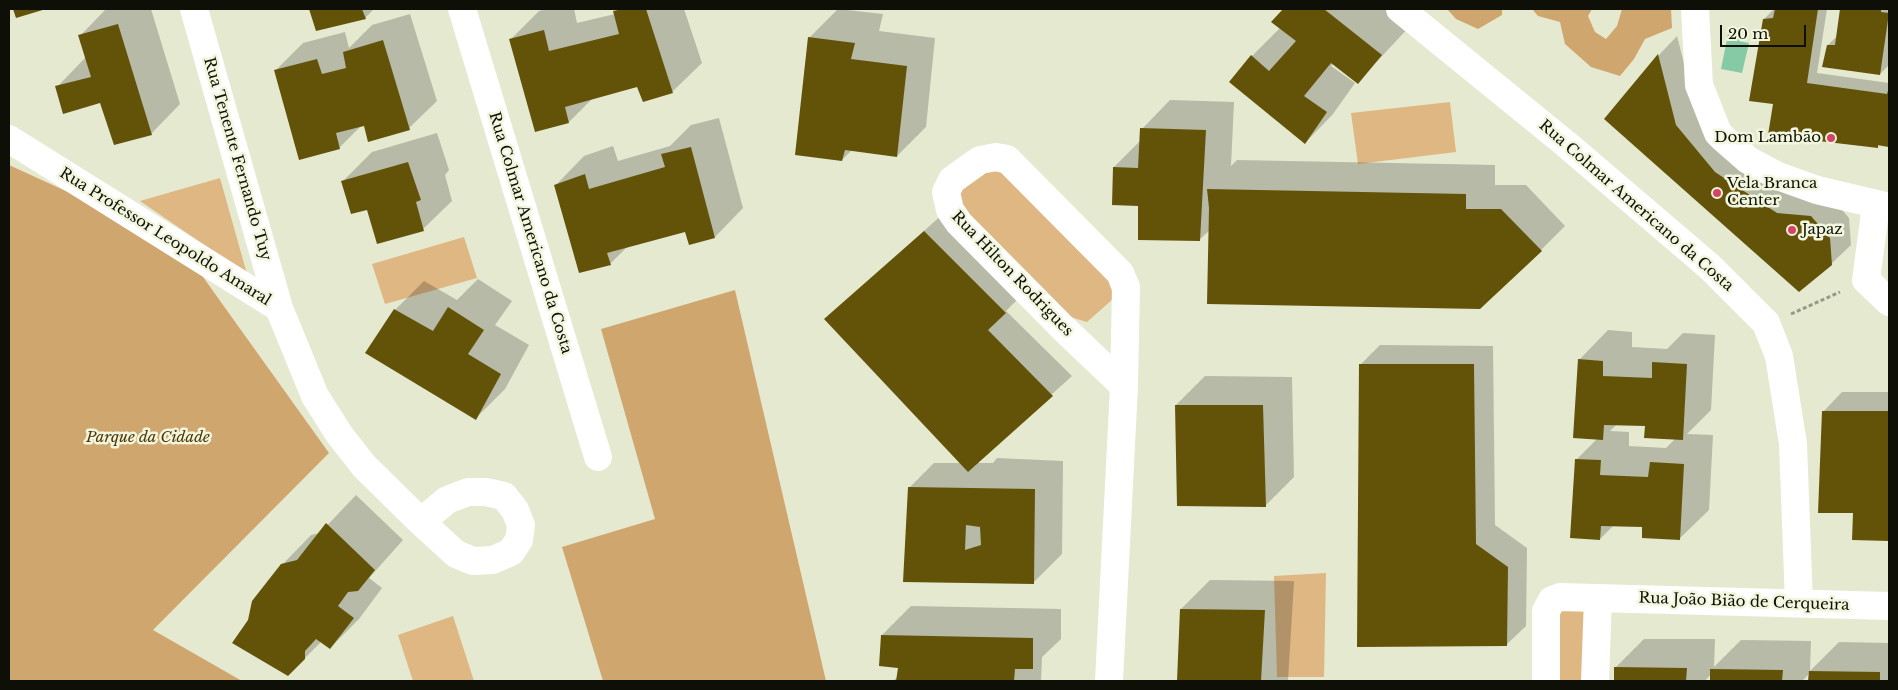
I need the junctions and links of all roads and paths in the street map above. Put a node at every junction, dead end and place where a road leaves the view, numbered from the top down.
1 (194, 9) edge
2 (462, 9) edge
3 (1400, 9) edge
4 (1698, 11) edge
5 (9, 139) edge
6 (1883, 205) edge
7 (1866, 280) junction
8 (1889, 302) edge
9 (280, 308) junction
10 (1766, 323) junction
11 (1124, 386) junction
12 (598, 457) dead end
13 (421, 522) dead end
14 (1598, 598) junction
15 (1799, 603) junction
16 (1889, 606) edge
17 (1110, 681) edge
18 (1546, 681) edge
19 (1595, 681) edge

1 - 9 street, Rua Tenente Fernando Tuy
2 - 12 street, Rua Colmar Americano da Costa
3 - 10 street, Rua Colmar Americano da Costa
4 - 6 street
5 - 9 street, Rua Professor Leopoldo Amaral
6 - 7 street
7 - 8 street
7 - 10 path
9 - 13 street, Rua Professor Leopoldo Amaral
10 - 15 street, Rua Colmar Americano da Costa
11 - 11 street, Rua Hilton Rodrigues
11 - 17 street, Rua Hilton Rodrigues
14 - 15 street, Rua João Bião de Cerqueira
14 - 18 street, Rua João Bião de Cerqueira
14 - 19 street
15 - 16 street, Rua João Bião de Cerqueira

